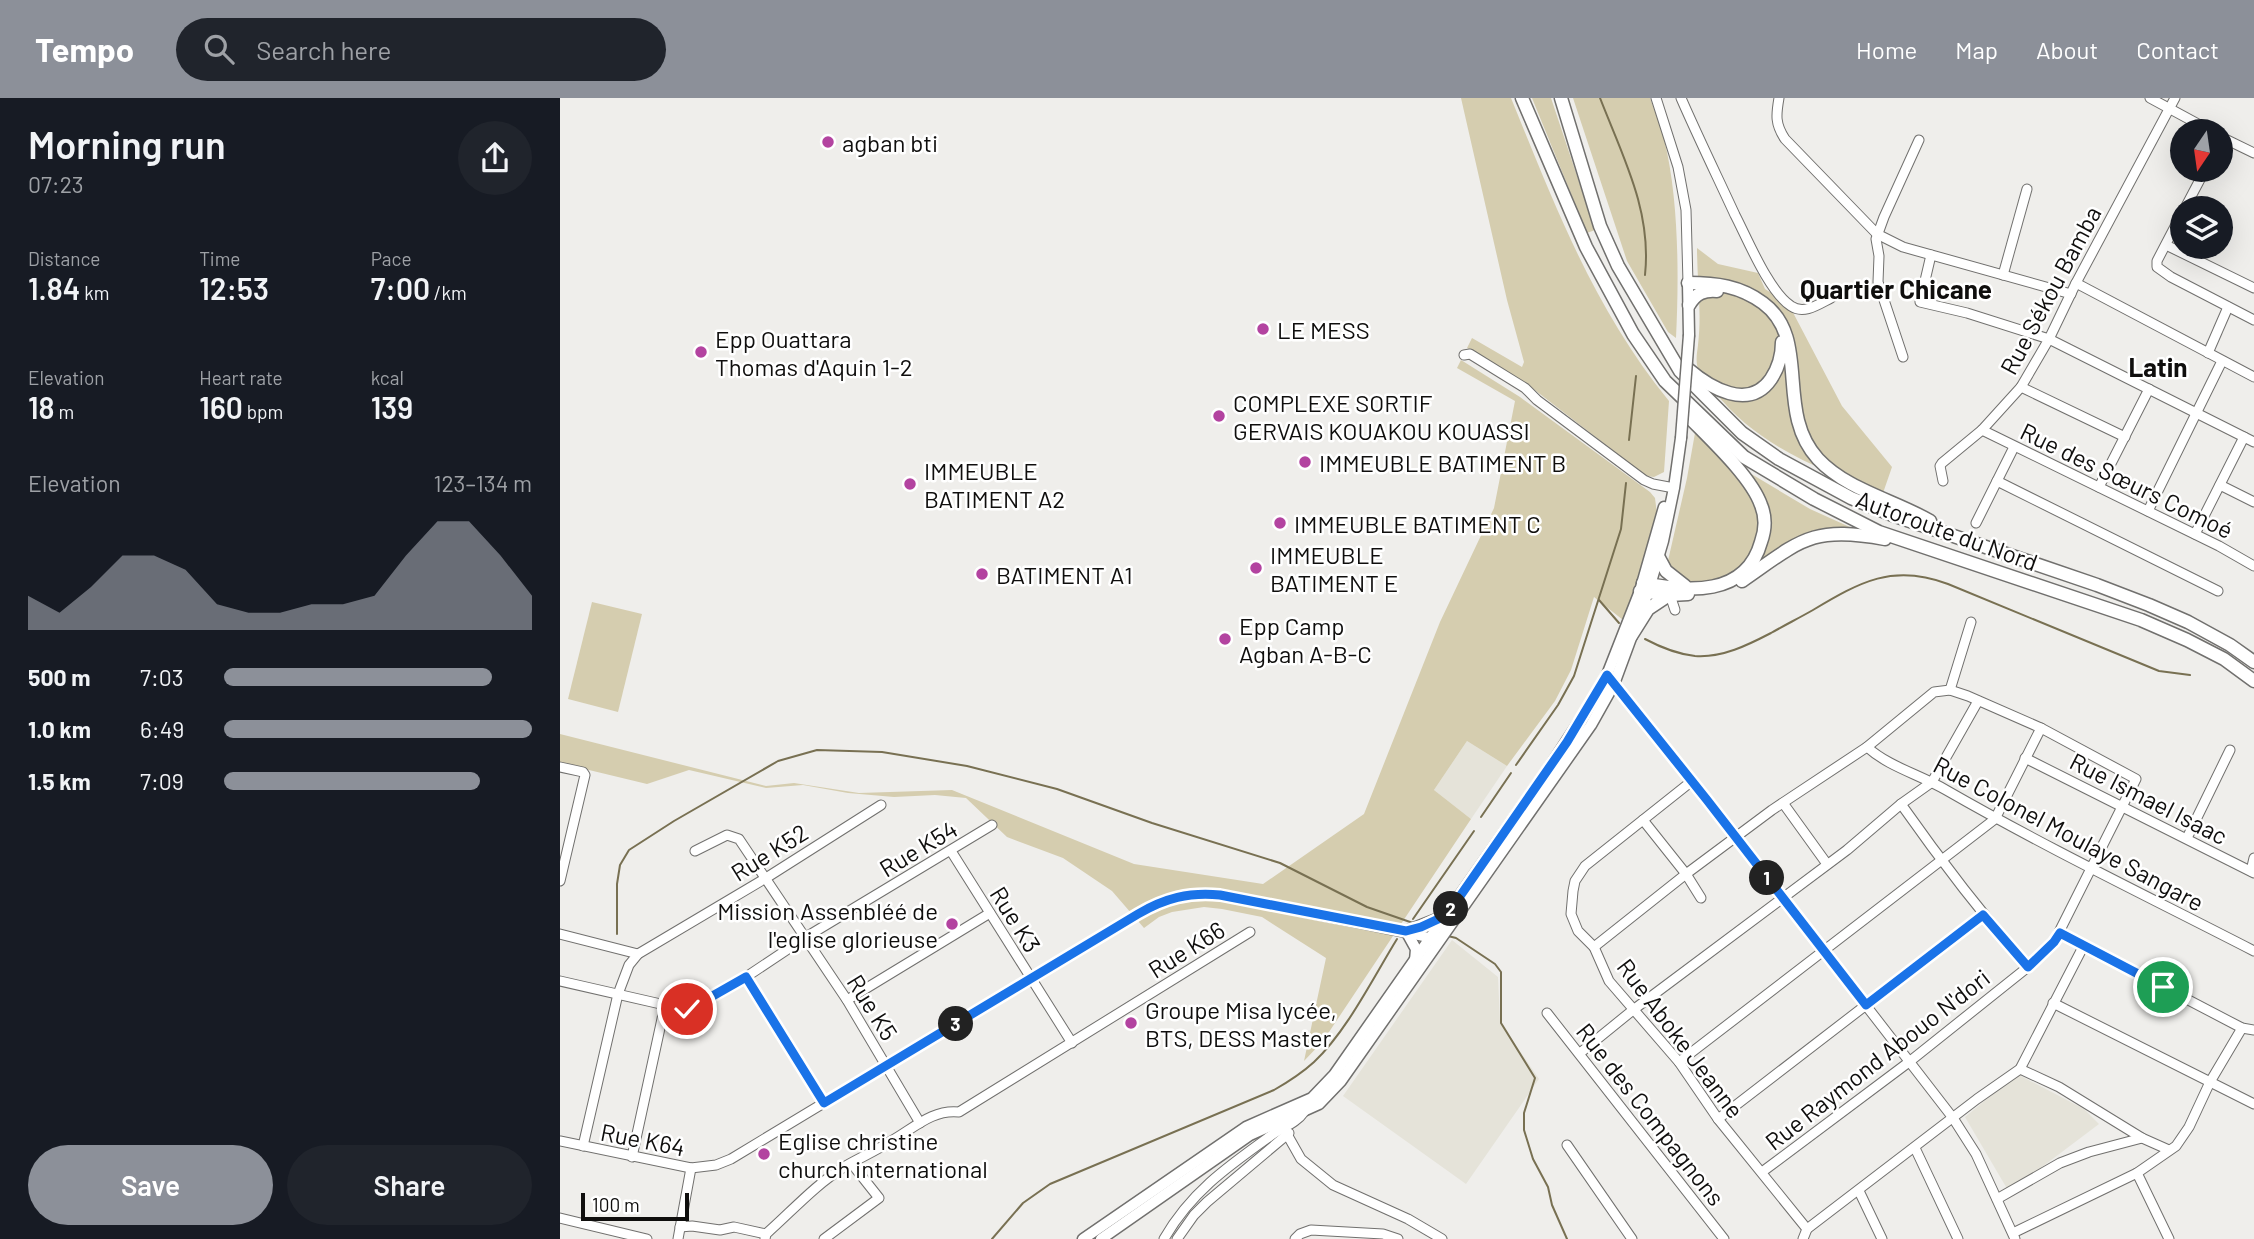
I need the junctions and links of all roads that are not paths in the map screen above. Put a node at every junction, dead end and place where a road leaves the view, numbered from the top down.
1 (1522, 98) edge
2 (1561, 98) edge
3 (1656, 98) edge
4 (1681, 98) edge
5 (1779, 98) edge
6 (2150, 98) edge
7 (2175, 98) edge
8 (2169, 109) junction
9 (2188, 119) edge
10 (1919, 140) dead end
11 (2233, 143) edge
12 (2254, 153) edge
13 (2027, 189) dead end
14 (1877, 234) junction
15 (2170, 237) edge
16 (2166, 245) junction
17 (1931, 255) junction
18 (2003, 275) junction
19 (1688, 282) junction
20 (2076, 283) junction
21 (1707, 286) junction
22 (2254, 288) edge
23 (2071, 294) junction
24 (1831, 298) dead end
25 (1689, 305) junction
26 (2228, 307) junction
27 (2254, 320) edge
28 (2049, 339) junction
29 (1666, 351) junction
30 (2208, 353) junction
31 (1903, 357) dead end
32 (2222, 360) junction
33 (2254, 377) edge
34 (1665, 381) junction
35 (2021, 387) junction
36 (2150, 389) junction
37 (1538, 400) junction
38 (2198, 413) junction
39 (1982, 430) junction
40 (2125, 437) junction
41 (2244, 437) junction
42 (2254, 442) edge
43 (2014, 447) junction
44 (1943, 481) dead end
45 (1997, 481) junction
46 (2220, 485) junction
47 (2099, 487) junction
48 (1671, 488) junction
49 (2254, 502) edge
50 (2148, 511) junction
51 (1976, 523) dead end
52 (1951, 534) junction
53 (2194, 534) junction
54 (1913, 543) junction
55 (1658, 558) junction
56 (2254, 566) edge
57 (1689, 587) junction
58 (1645, 588) junction
59 (2218, 591) dead end
60 (1670, 595) junction
61 (1675, 610) dead end
62 (1971, 622) dead end
63 (1631, 636) junction
64 (2254, 662) edge
65 (1610, 680) junction
66 (2254, 681) edge
67 (1950, 691) junction
68 (1978, 701) junction
69 (2041, 729) junction
70 (1867, 747) junction
71 (2230, 750) dead end
72 (2025, 758) junction
73 (560, 767) edge
74 (1692, 781) junction
75 (1932, 782) junction
76 (1783, 803) junction
77 (1901, 804) junction
78 (881, 805) dead end
79 (2123, 806) junction
80 (1643, 820) junction
81 (1995, 820) junction
82 (992, 825) dead end
83 (1735, 836) junction
84 (2187, 838) junction
85 (695, 851) dead end
86 (951, 851) junction
87 (2254, 858) edge
88 (1941, 861) junction
89 (1827, 864) junction
90 (2092, 868) junction
91 (2252, 872) edge
92 (1686, 874) junction
93 (766, 878) junction
94 (560, 881) edge
95 (1782, 897) junction
96 (1700, 898) dead end
97 (990, 913) junction
98 (1447, 915) junction
99 (1983, 915) junction
100 (1406, 931) junction
101 (1250, 932) dead end
102 (2060, 933) junction
103 (560, 934) edge
104 (806, 937) junction
105 (1435, 939) junction
106 (2084, 945) junction
107 (1594, 947) junction
108 (1824, 951) junction
109 (2254, 951) edge
110 (638, 954) junction
111 (1415, 961) junction
112 (2028, 967) junction
113 (746, 977) junction
114 (1031, 978) junction
115 (560, 981) edge
116 (618, 994) junction
117 (846, 1000) junction
118 (2053, 1003) junction
119 (665, 1005) junction
120 (1866, 1005) junction
121 (1633, 1010) junction
122 (1547, 1013) dead end
123 (2242, 1028) junction
124 (2254, 1030) edge
125 (1072, 1043) junction
126 (1580, 1054) junction
127 (1678, 1062) junction
128 (1909, 1062) junction
129 (887, 1065) junction
130 (2020, 1069) junction
131 (2210, 1082) junction
132 (824, 1103) junction
133 (2254, 1104) edge
134 (1301, 1108) junction
135 (1953, 1118) junction
136 (1718, 1119) junction
137 (1294, 1122) junction
138 (920, 1123) junction
139 (1287, 1136) junction
140 (2142, 1138) junction
141 (560, 1141) edge
142 (1567, 1145) dead end
143 (583, 1146) junction
144 (1914, 1148) junction
145 (2169, 1150) junction
146 (632, 1157) junction
147 (852, 1164) junction
148 (691, 1168) junction
149 (1762, 1172) junction
150 (2137, 1173) junction
151 (1859, 1191) junction
152 (1997, 1199) junction
153 (560, 1218) edge
154 (680, 1227) junction
155 (1805, 1234) edge
156 (2014, 1236) edge
157 (766, 1237) edge
158 (647, 1239) edge
159 (678, 1239) edge
160 (824, 1239) edge
161 (1083, 1239) edge
162 (1101, 1239) edge
163 (1164, 1239) edge
164 (1177, 1239) edge
165 (1295, 1239) edge
166 (1398, 1239) edge
167 (1441, 1239) edge
168 (1632, 1239) edge
169 (1724, 1239) edge
170 (1882, 1239) edge
171 (1958, 1239) edge
172 (2169, 1239) edge

1 - 34 highway, Autoroute du Nord
2 - 29 highway
3 - 19 street
4 - 24 street
5 - 14 street
6 - 8 street
7 - 8 street, Rue Sékou Bamba
8 - 9 street
8 - 20 street, Rue Sékou Bamba
10 - 14 street
11 - 12 street
13 - 18 street
14 - 17 street
14 - 31 street
15 - 16 street
16 - 22 street
16 - 26 street
17 - 18 street
17 - 28 street
18 - 23 street
19 - 21 highway
19 - 25 main road
20 - 23 street, Rue Sékou Bamba
20 - 30 street
21 - 25 highway
21 - 29 highway
21 - 52 highway
23 - 28 street, Rue Sékou Bamba
25 - 48 main road, bridge
26 - 27 street
26 - 30 street
28 - 35 street, Rue Sékou Bamba
28 - 36 street
29 - 52 highway, Autoroute du Nord
30 - 32 street
32 - 33 street
32 - 38 street
34 - 54 highway, Autoroute du Nord
34 - 57 highway
35 - 39 street, Rue Sékou Bamba
35 - 40 street
36 - 38 street
36 - 40 street
37 - 37 street
37 - 48 street
38 - 41 street
38 - 50 street
39 - 43 street, Rue des Sœurs Comoé
39 - 44 street, Rue Sékou Bamba
40 - 47 street
41 - 42 street
41 - 46 street
43 - 45 street
43 - 47 street, Rue des Sœurs Comoé
45 - 51 street
45 - 59 street
46 - 49 street
46 - 53 street
47 - 50 street, Rue des Sœurs Comoé
48 - 55 main road
48 - 58 main road
50 - 53 street, Rue des Sœurs Comoé
52 - 64 highway, Autoroute du Nord
53 - 56 street, Rue des Sœurs Comoé
54 - 60 highway
54 - 66 highway, Autoroute du Nord
55 - 57 highway
55 - 58 main road
57 - 58 highway
58 - 60 highway
58 - 63 main road
58 - 65 main road
60 - 61 street
60 - 63 highway
62 - 67 street
63 - 65 main road
65 - 74 street
65 - 98 main road
65 - 105 main road
67 - 68 street, Rue Raymond Abouo N'dori
67 - 70 street
68 - 69 street, Rue Raymond Abouo N'dori
68 - 75 street
69 - 72 street
69 - 79 street, Rue Raymond Abouo N'dori
70 - 75 street, Rue Colonel Moulaye Sangare
70 - 76 street
71 - 84 street
72 - 79 street, Rue Ismael Isaac
72 - 81 street
73 - 94 street
74 - 80 street, Rue Aboke Jeanne
74 - 83 street
75 - 77 street
75 - 81 street, Rue Colonel Moulaye Sangare
76 - 83 street
76 - 89 street
77 - 88 street
77 - 89 street
78 - 93 street, Rue K52
79 - 84 street, Rue Ismael Isaac
79 - 90 street, Rue Raymond Abouo N'dori
80 - 92 street
80 - 107 street, Rue Aboke Jeanne
81 - 88 street
81 - 90 street, Rue Colonel Moulaye Sangare
82 - 86 street, Rue K54
83 - 92 street
83 - 95 street
84 - 91 street, Rue Ismael Isaac
85 - 93 street, Rue K5
86 - 97 street, Rue K3
86 - 104 street, Rue K54
87 - 91 street
88 - 99 street
88 - 108 street
89 - 95 street
90 - 102 street, Rue Raymond Abouo N'dori
90 - 109 street, Rue Colonel Moulaye Sangare
92 - 96 street
92 - 107 street
93 - 104 street, Rue K5
93 - 110 street, Rue K52
95 - 108 street
95 - 121 street
97 - 114 street, Rue K3
97 - 117 street
98 - 100 main road
98 - 105 main road
99 - 112 street
99 - 120 street
100 - 105 street, Rue K64
100 - 111 main road
100 - 114 street, Rue K64
101 - 125 street, Rue K66
102 - 106 street
102 - 112 street, Rue Raymond Abouo N'dori
103 - 110 street
104 - 113 street, Rue K54
104 - 117 street, Rue K5
105 - 111 main road
105 - 134 main road
106 - 118 street
106 - 123 street
107 - 121 street, Rue Aboke Jeanne
108 - 120 street
108 - 127 street
110 - 116 street
111 - 134 main road
112 - 128 street, Rue Raymond Abouo N'dori
113 - 119 street, Rue K54
113 - 132 street
114 - 125 street, Rue K3
114 - 129 street, Rue K64
115 - 116 street, Rue K54
116 - 119 street, Rue K54
116 - 143 street
117 - 129 street, Rue K5
118 - 130 street
118 - 131 street
119 - 146 street
120 - 128 street
120 - 136 street
121 - 126 street
121 - 127 street, Rue Aboke Jeanne
122 - 126 street, Rue des Compagnons
123 - 124 street
123 - 131 street
125 - 138 street, Rue K66
126 - 169 street, Rue des Compagnons
127 - 136 street, Rue Aboke Jeanne
128 - 135 street
128 - 149 street, Rue Raymond Abouo N'dori
129 - 132 street, Rue K64
129 - 138 street, Rue K5
130 - 135 street
130 - 140 street
131 - 133 street
131 - 145 street
132 - 148 street, Rue K64
134 - 137 street
134 - 161 main road
134 - 162 main road
135 - 144 street
135 - 152 street
136 - 149 street, Rue Aboke Jeanne
137 - 139 street
137 - 163 street
138 - 147 street, Rue K66
139 - 164 street
139 - 167 street
140 - 145 street
140 - 152 street
141 - 143 street, Rue K64
142 - 168 street
143 - 146 street, Rue K64
144 - 151 street
144 - 171 street
145 - 150 street
146 - 148 street, Rue K64
147 - 157 street, Rue K66
147 - 160 street
148 - 154 street
149 - 155 street, Rue Aboke Jeanne
150 - 156 street
150 - 172 street
151 - 155 street
151 - 170 street
152 - 156 street
153 - 158 street
154 - 157 street
154 - 159 street
165 - 166 street

